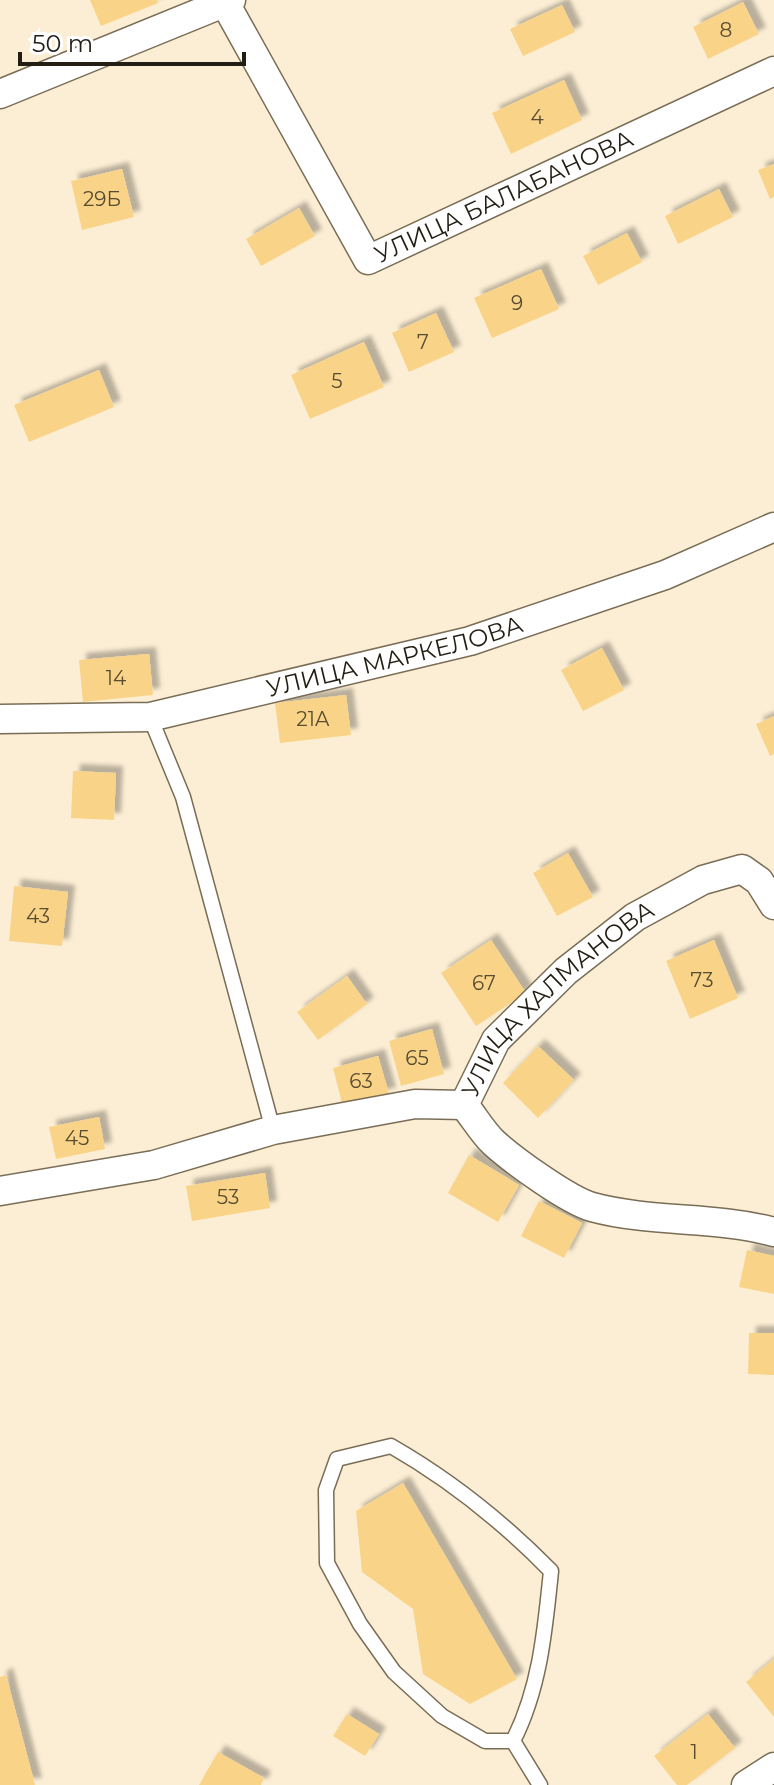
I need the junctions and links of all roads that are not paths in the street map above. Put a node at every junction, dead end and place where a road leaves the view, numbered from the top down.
1 (228, 2) edge
2 (774, 71) edge
3 (0, 94) edge
4 (774, 527) edge
5 (150, 717) junction
6 (0, 719) edge
7 (774, 905) edge
8 (464, 1105) junction
9 (273, 1130) junction
10 (0, 1191) edge
11 (774, 1232) edge
12 (513, 1741) junction
13 (774, 1767) edge
14 (540, 1785) edge
15 (746, 1785) edge

1 - 2 street, УЛИЦА БАЛАБАНОВА
1 - 3 street
4 - 5 street, УЛИЦА МАРКЕЛОВА
5 - 6 street, УЛИЦА МАРКЕЛОВА
5 - 9 lane
7 - 8 street, УЛИЦА ХАЛМАНОВА
8 - 9 street, УЛИЦА ХАЛМАНОВА
8 - 11 street
9 - 10 street, УЛИЦА ХАЛМАНОВА
12 - 12 lane
12 - 14 lane
13 - 15 street

